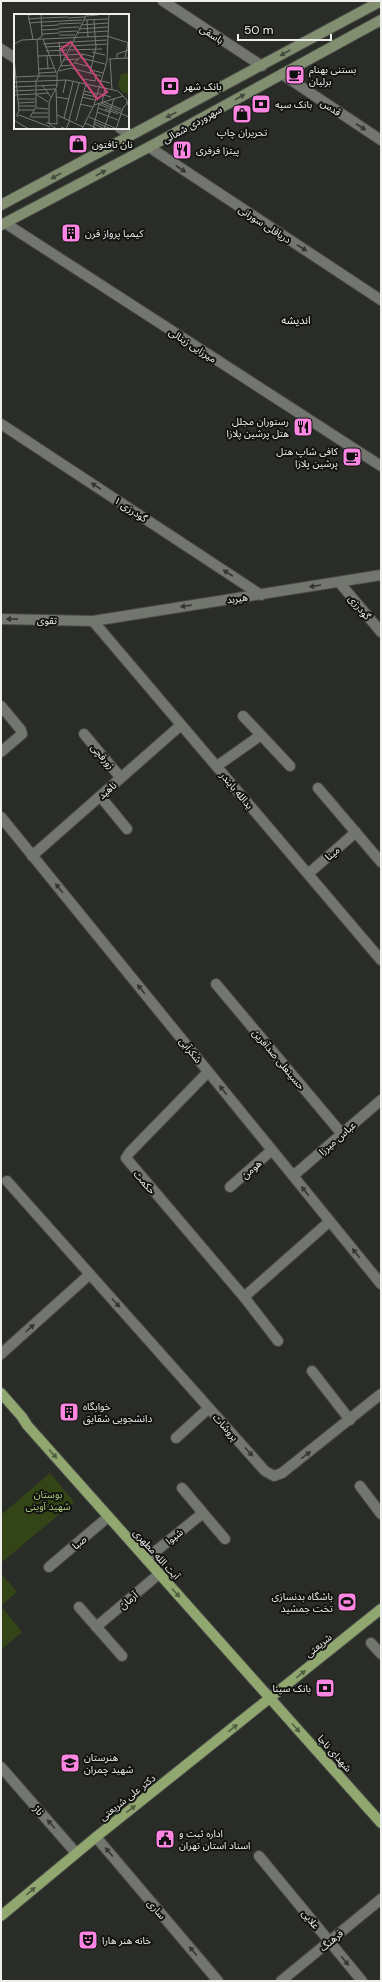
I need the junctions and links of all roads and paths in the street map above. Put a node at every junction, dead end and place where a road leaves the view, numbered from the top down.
1 (163, 1) edge
2 (381, 1) edge
3 (381, 20) edge
4 (1, 49) edge
5 (14, 57) edge
6 (262, 66) junction
7 (282, 74) junction
8 (122, 129) edge
9 (131, 135) junction
10 (381, 140) edge
11 (149, 148) junction
12 (1, 205) edge
13 (2, 223) edge
14 (381, 300) edge
15 (1, 424) edge
16 (381, 466) edge
17 (381, 575) edge
18 (339, 582) junction
19 (260, 594) junction
20 (1, 619) edge
21 (93, 621) junction
22 (381, 632) edge
23 (1, 706) edge
24 (242, 716) dead end
25 (182, 725) junction
26 (84, 734) dead end
27 (261, 736) junction
28 (1, 752) edge
29 (217, 766) junction
30 (290, 766) dead end
31 (121, 778) junction
32 (318, 788) dead end
33 (100, 796) junction
34 (1, 817) edge
35 (127, 829) dead end
36 (356, 832) junction
37 (32, 856) junction
38 (381, 862) edge
39 (308, 874) junction
40 (381, 960) edge
41 (216, 984) dead end
42 (208, 1072) junction
43 (381, 1100) edge
44 (342, 1134) junction
45 (272, 1150) junction
46 (293, 1176) junction
47 (7, 1181) dead end
48 (230, 1187) dead end
49 (330, 1221) junction
50 (90, 1274) junction
51 (381, 1284) edge
52 (244, 1297) junction
53 (278, 1341) dead end
54 (1, 1354) edge
55 (312, 1371) dead end
56 (1, 1393) edge
57 (381, 1394) edge
58 (1, 1402) edge
59 (209, 1408) junction
60 (350, 1420) junction
61 (27, 1425) junction
62 (176, 1438) dead end
63 (360, 1486) dead end
64 (182, 1488) dead end
65 (203, 1513) junction
66 (381, 1514) edge
67 (108, 1517) junction
68 (226, 1539) dead end
69 (146, 1559) junction
70 (49, 1567) dead end
71 (159, 1574) junction
72 (79, 1607) dead end
73 (381, 1609) edge
74 (96, 1627) junction
75 (371, 1643) dead end
76 (381, 1654) edge
77 (122, 1656) dead end
78 (270, 1698) junction
79 (1, 1767) edge
80 (381, 1823) edge
81 (96, 1837) junction
82 (76, 1853) junction
83 (259, 1856) dead end
84 (381, 1898) edge
85 (1, 1916) edge
86 (329, 1941) junction
87 (218, 1981) edge
88 (281, 1981) edge
89 (362, 1981) edge

1 - 6 street, باسقی
2 -> 6 main road, سهروردی شمالی
3 - 7 main road, سهروردی شمالی
4 - 5 street
6 -> 9 main road, سهروردی شمالی
7 -> 10 street, قدس
11 -> 7 main road, سهروردی شمالی
8 - 9 street
9 -> 12 main road, سهروردی شمالی
13 -> 11 main road, سهروردی شمالی
11 -> 14 street, دریاقلی سورانی
13 - 16 street, میرزایی زینالی
19 -> 15 street, گودرزی ۱
17 - 18 street, هیربد
18 -> 19 street, هیربد
18 - 22 street, گودرزی
19 -> 21 street, هیربد
21 -> 20 street, تقوی
21 - 25 street, یدالله بایندر
23 - 28 street
24 - 27 street
25 - 29 street, یدالله بایندر
25 - 31 street, ناهید
26 - 31 street, زورقچی
27 - 29 street
27 - 30 street
29 - 39 street, یدالله بایندر
31 - 33 street, ناهید
32 - 36 street
33 - 35 street
33 - 37 street, ناهید
34 - 37 street, شکرآبی
36 - 38 street
36 - 39 street, مینا
42 -> 37 street, شکرآبی
39 - 40 street, یدالله بایندر
41 - 44 street, حسینعلی صدآفرین
45 -> 42 street, شکرآبی
42 - 52 street, حکمت
43 - 44 street, عباس میرزا
44 - 46 street, عباس میرزا
45 - 46 street, شکرآبی
45 - 48 street, هومن
49 -> 46 street, شکرآبی
47 - 50 street, پروشات
51 -> 49 street, شکرآبی
49 - 52 street
54 -> 50 street
50 -> 59 street, پروشات
52 - 53 street, حکمت
55 - 60 street
56 - 61 main road, آیت الله مطهری
57 - 60 street, پروشات
58 - 61 main road, آیت الله مطهری
59 -> 60 street, پروشات
59 - 62 street
61 -> 67 main road, آیت الله مطهری
63 - 66 street
64 - 65 street
65 - 68 street
65 - 69 street, شیوا
67 - 69 main road, آیت الله مطهری
67 - 70 street, صبا
69 - 71 main road, آیت الله مطهری
71 - 74 street, آرمان
71 -> 78 main road, آیت الله مطهری
72 - 74 street
78 -> 73 main road, شریعتی
74 - 77 street
75 - 76 street
78 -> 80 main road, شهدای ناجا
81 -> 78 main road, دکتر علی شریعتی
82 -> 79 street, ناژ
81 - 82 main road, دکتر علی شریعتی
87 -> 81 street, ساری
85 -> 82 main road, دکتر علی شریعتی
83 - 86 street, علایی
84 - 86 street, فرهنگ
86 - 88 street, فرهنگ
86 -> 89 street, علایی

